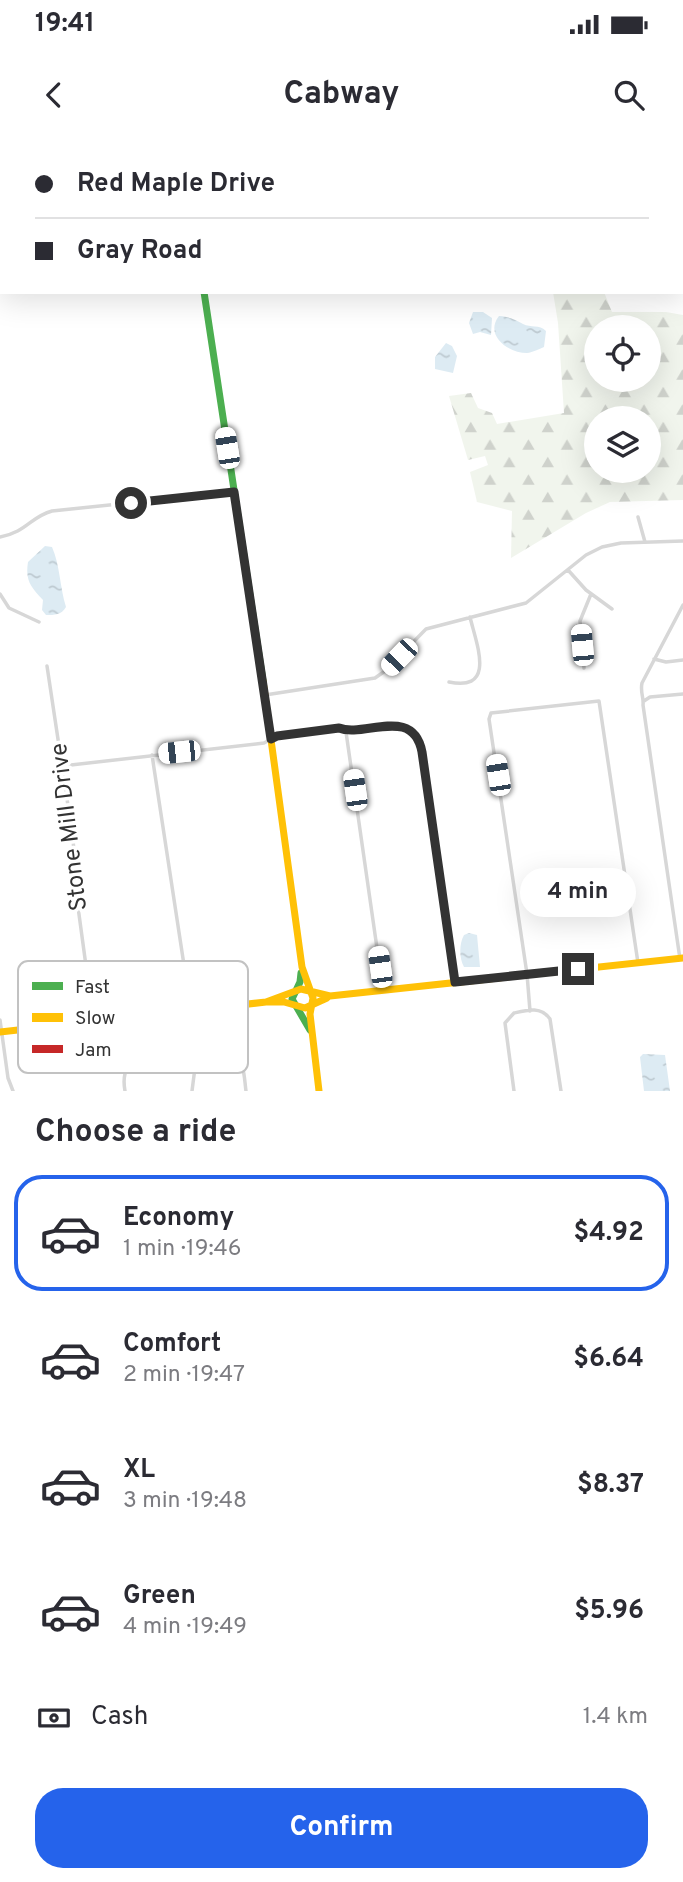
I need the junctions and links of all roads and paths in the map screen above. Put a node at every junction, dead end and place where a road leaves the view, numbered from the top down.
1 (204, 294) edge
2 (234, 492) junction
3 (638, 517) dead end
4 (0, 537) edge
5 (683, 541) edge
6 (645, 542) junction
7 (568, 570) junction
8 (0, 594) edge
9 (591, 594) junction
10 (683, 605) edge
11 (612, 609) dead end
12 (470, 617) junction
13 (39, 622) dead end
14 (654, 659) junction
15 (683, 660) edge
16 (47, 666) dead end
17 (584, 668) dead end
18 (449, 682) dead end
19 (683, 694) edge
20 (265, 695) junction
21 (644, 701) junction
22 (346, 732) junction
23 (271, 739) junction
24 (152, 755) junction
25 (62, 766) junction
26 (681, 958) edge
27 (85, 961) edge
28 (183, 961) edge
29 (638, 963) junction
30 (302, 967) junction
31 (527, 974) junction
32 (455, 982) junction
33 (383, 990) junction
34 (295, 992) junction
35 (310, 992) junction
36 (330, 996) junction
37 (266, 1002) junction
38 (248, 1004) edge
39 (311, 1004) junction
40 (296, 1007) junction
41 (530, 1011) junction
42 (0, 1020) edge
43 (1, 1032) edge
44 (313, 1035) junction
45 (125, 1073) edge
46 (195, 1073) edge
47 (243, 1073) edge
48 (13, 1091) edge
49 (125, 1091) edge
50 (192, 1091) edge
51 (246, 1091) edge
52 (319, 1091) edge
53 (513, 1091) edge
54 (561, 1091) edge

1 - 2 main road
2 - 4 street
2 - 20 main road
3 - 6 street
5 - 6 street
6 - 7 street
7 - 9 street
7 - 12 street
8 - 13 street
9 - 11 street
9 - 17 street
10 - 14 street
12 - 18 street
12 - 20 street
14 - 15 street
14 - 21 street
16 - 25 street, Stone Mill Drive
19 - 21 street
20 - 23 main road
21 - 26 street
22 - 23 street
22 - 32 street
22 - 33 street
23 - 24 street
23 - 30 main road
24 - 25 street
24 - 28 street
25 - 27 street, Stone Mill Drive
26 - 29 main road
29 - 31 main road
29 - 31 street
30 - 34 main road
30 - 35 main road
31 - 32 main road
31 - 41 street
32 - 33 main road
33 - 36 main road
34 - 35 main road
34 - 37 main road
34 - 40 main road
35 - 36 main road
35 - 39 main road
36 - 39 main road
37 - 38 main road
37 - 40 main road
39 - 40 main road
39 - 44 main road
40 - 44 main road
41 - 53 street
41 - 54 street
42 - 43 street
43 - 48 street
44 - 52 main road
45 - 49 street
46 - 50 street
47 - 51 street

